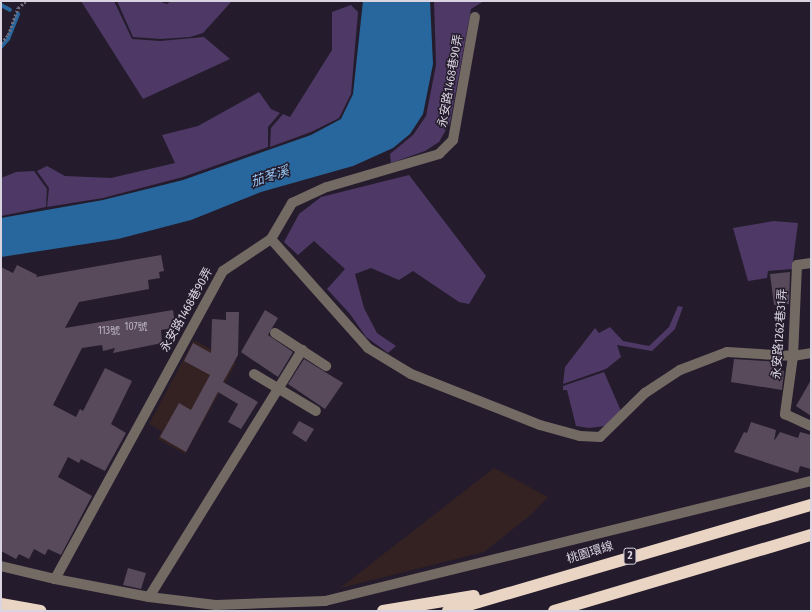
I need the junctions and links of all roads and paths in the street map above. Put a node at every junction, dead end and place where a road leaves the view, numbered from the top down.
1 (26, 1) edge
2 (475, 17) dead end
3 (1, 43) edge
4 (271, 239) junction
5 (811, 263) edge
6 (275, 332) dead end
7 (302, 350) junction
8 (811, 353) edge
9 (794, 356) junction
10 (326, 366) dead end
11 (254, 374) dead end
12 (277, 389) junction
13 (316, 411) dead end
14 (811, 426) edge
15 (811, 481) edge
16 (811, 505) edge
17 (811, 536) edge
18 (1, 566) edge
19 (55, 579) junction
20 (149, 597) junction
21 (1, 604) edge
22 (449, 607) edge
23 (40, 611) edge
24 (383, 611) edge
25 (554, 611) edge

1 - 3 path
2 - 4 lane, 永安路1468巷90弄
4 - 9 lane
4 - 19 lane, 永安路1468巷90弄
5 - 9 lane, 永安路1262巷31弄
6 - 7 lane
7 - 10 lane
7 - 12 lane
8 - 9 lane
9 - 14 lane, 永安路1262巷31弄
11 - 12 lane
12 - 13 lane
12 - 20 lane
15 - 20 lane
16 - 22 highway, 桃園環線 / 2
17 - 25 highway
18 - 19 lane
19 - 20 lane
21 - 23 highway
22 - 24 highway, 桃園環線

